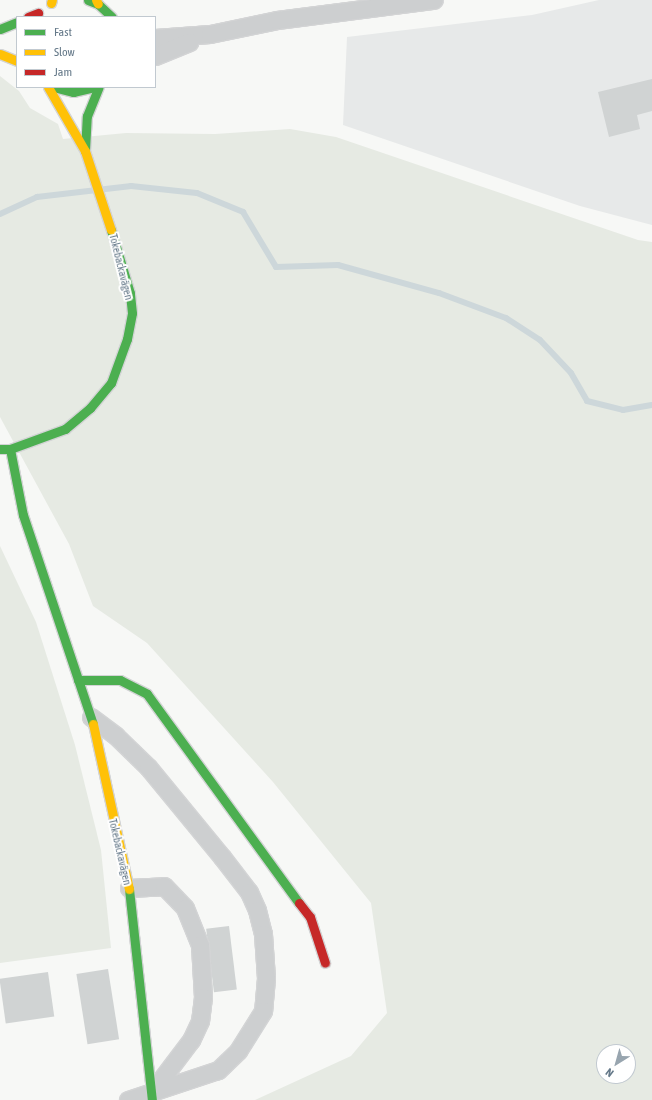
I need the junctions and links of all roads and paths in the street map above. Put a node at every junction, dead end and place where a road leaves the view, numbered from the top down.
1 (88, 0) edge
2 (434, 0) edge
3 (54, 1) edge
4 (97, 2) edge
5 (37, 15) edge
6 (111, 16) edge
7 (16, 22) edge
8 (0, 29) edge
9 (210, 34) junction
10 (156, 38) edge
11 (0, 54) edge
12 (156, 56) edge
13 (16, 61) edge
14 (49, 88) edge
15 (57, 88) edge
16 (90, 88) edge
17 (99, 88) edge
18 (85, 151) junction
19 (10, 449) junction
20 (0, 450) edge
21 (78, 680) junction
22 (91, 717) junction
23 (129, 888) junction
24 (325, 963) dead end
25 (152, 1097) edge
26 (128, 1100) edge

1 - 4 main road
2 - 9 street
3 - 5 main road
4 - 6 main road
7 - 8 main road
9 - 10 street
9 - 12 street
11 - 13 main road
14 - 18 main road, Tokebackavägen
15 - 16 main road
17 - 18 main road
18 - 19 main road, Tokebackavägen
19 - 20 main road, Tokebackavägen
19 - 21 main road, Tokebackavägen
21 - 22 main road, Tokebackavägen
21 - 24 main road
22 - 23 main road, Tokebackavägen
22 - 25 street
23 - 25 main road, Tokebackavägen
23 - 25 street
25 - 26 street

